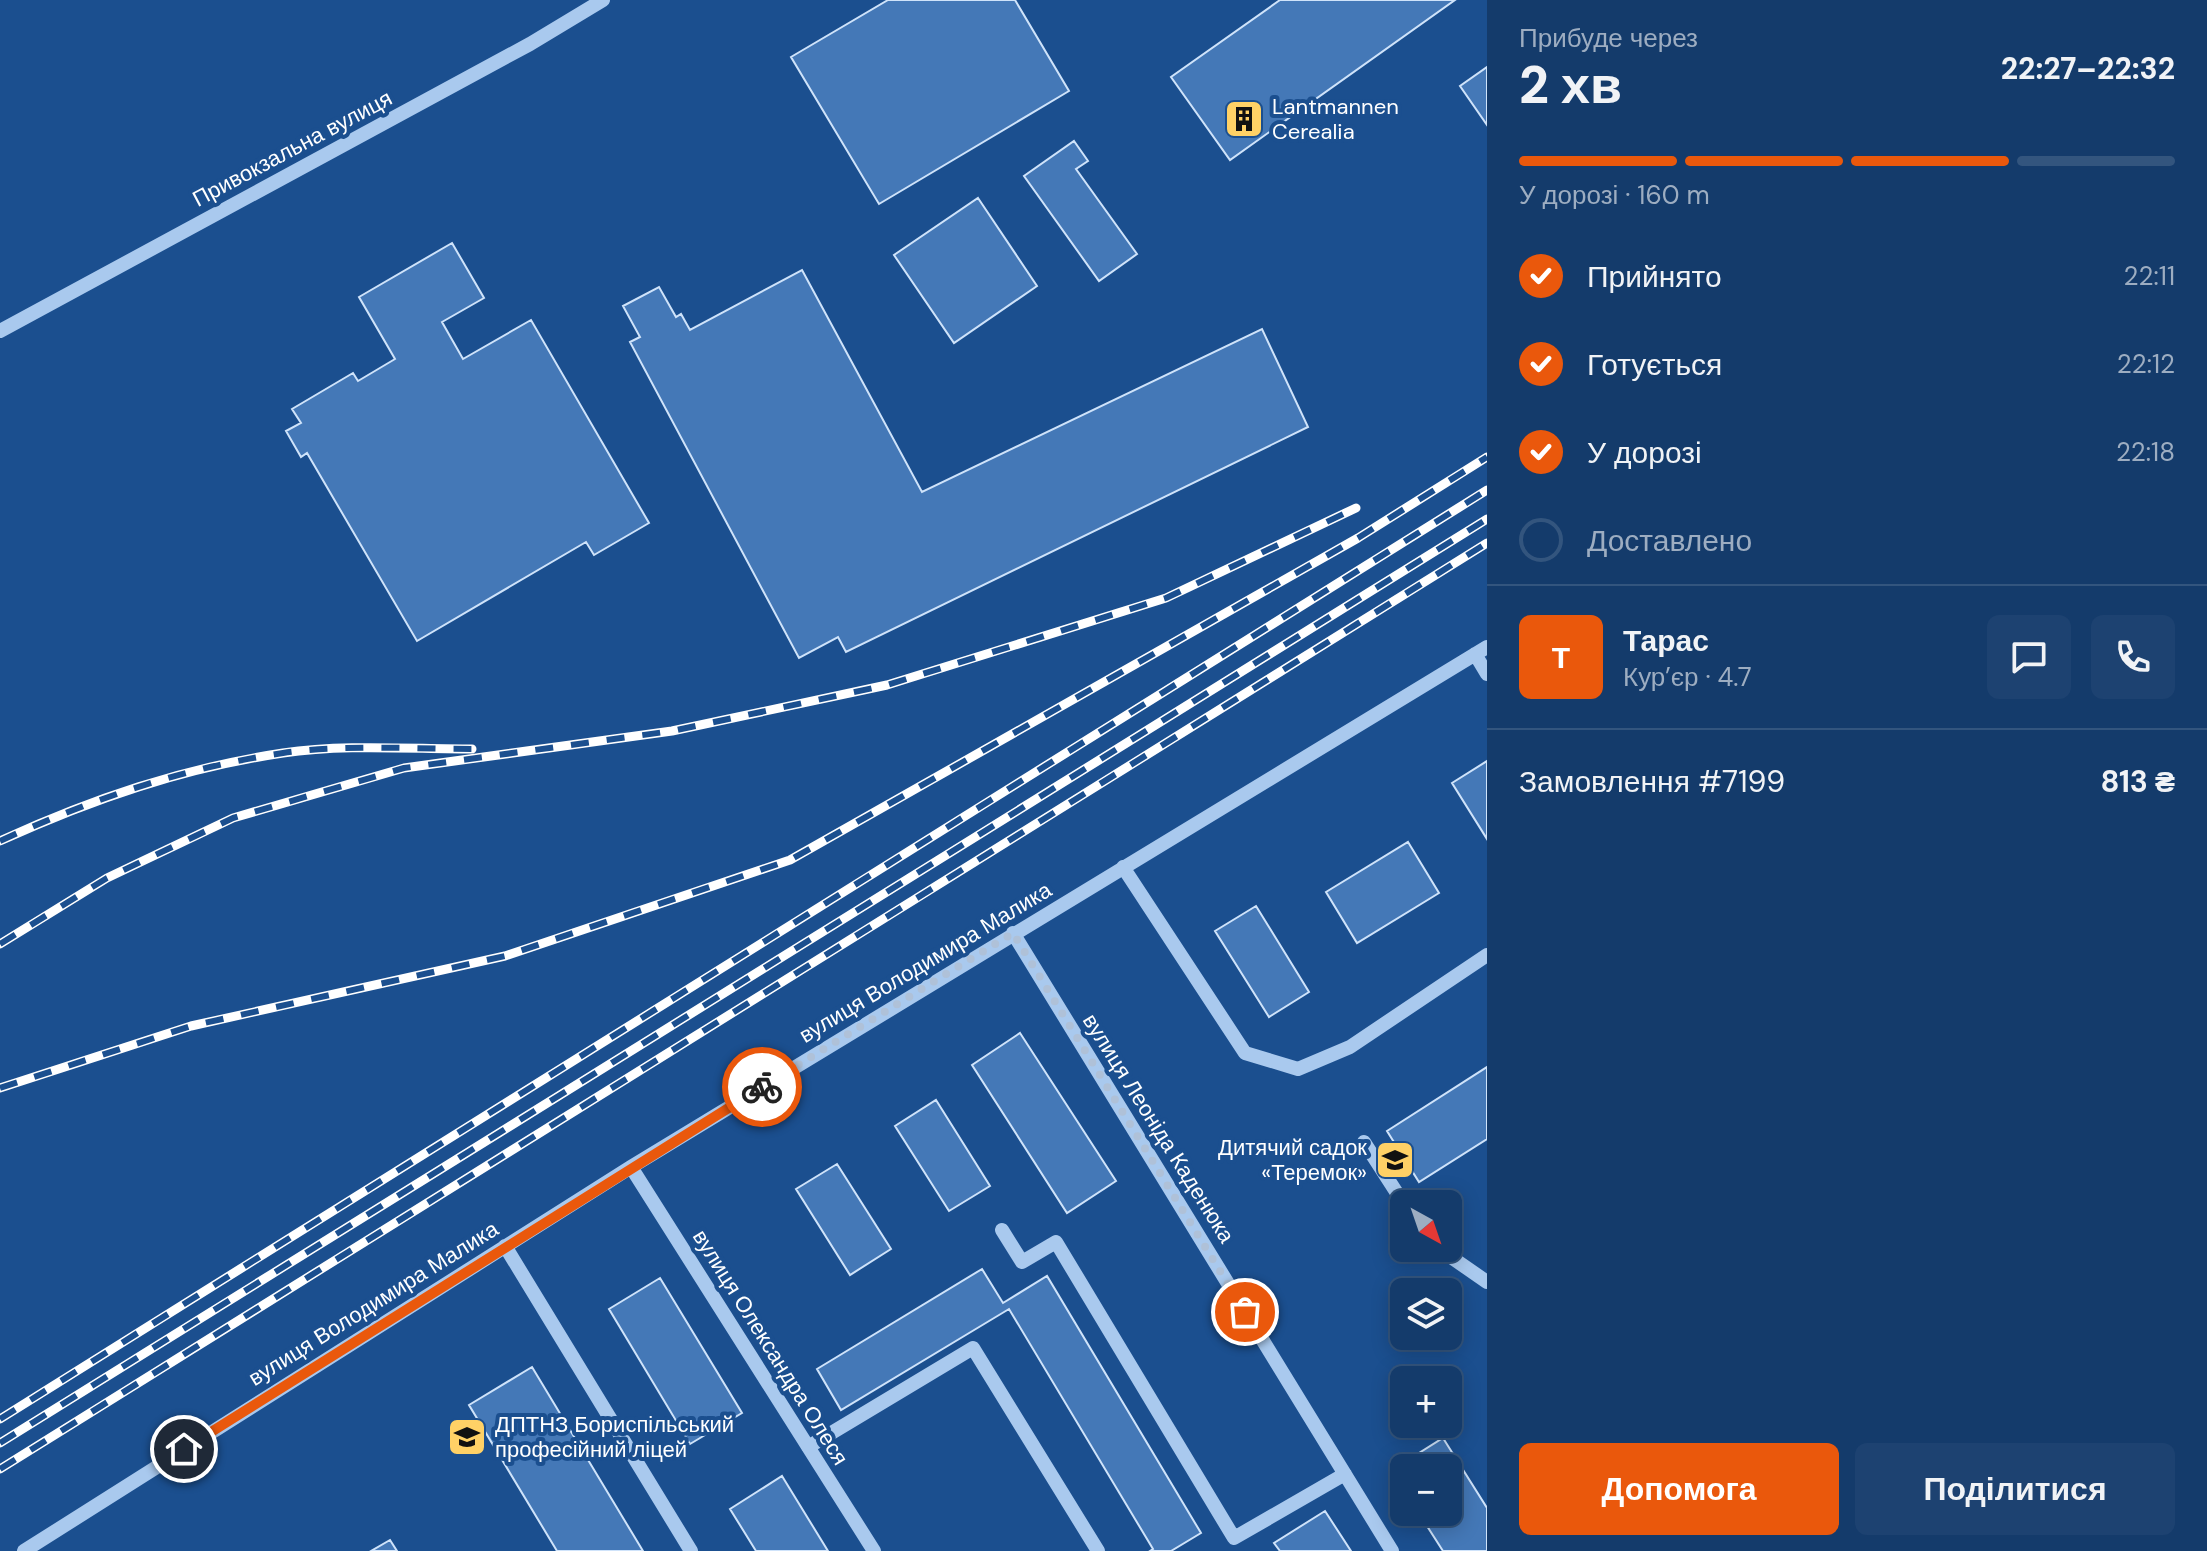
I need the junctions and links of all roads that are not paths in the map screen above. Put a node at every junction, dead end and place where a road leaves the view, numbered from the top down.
1 (603, 0) edge
2 (0, 331) edge
3 (1481, 650) edge
4 (1487, 674) edge
5 (1123, 867) junction
6 (1013, 933) junction
7 (1487, 955) edge
8 (1364, 1142) dead end
9 (631, 1167) junction
10 (1395, 1190) edge
11 (1002, 1230) dead end
12 (505, 1246) junction
13 (1458, 1262) edge
14 (1487, 1282) edge
15 (808, 1447) junction
16 (1345, 1474) junction
17 (1230, 1545) edge
18 (24, 1551) edge
19 (691, 1551) edge
20 (874, 1551) edge
21 (1098, 1551) edge
22 (1392, 1551) edge

1 - 2 street, Привокзальна вулиця
3 - 4 street
3 - 5 street, вулиця Володимира Малика
5 - 6 street, вулиця Володимира Малика
5 - 7 street
6 - 9 street, вулиця Володимира Малика
6 - 16 street, вулиця Леоніда Каденюка
8 - 10 street
9 - 12 street, вулиця Володимира Малика
9 - 15 street, вулиця Олександра Олеся
11 - 17 street
12 - 18 street, вулиця Володимира Малика
12 - 19 street
13 - 14 street
15 - 20 street, вулиця Олександра Олеся
15 - 21 street
16 - 17 street
16 - 22 street, вулиця Леоніда Каденюка

